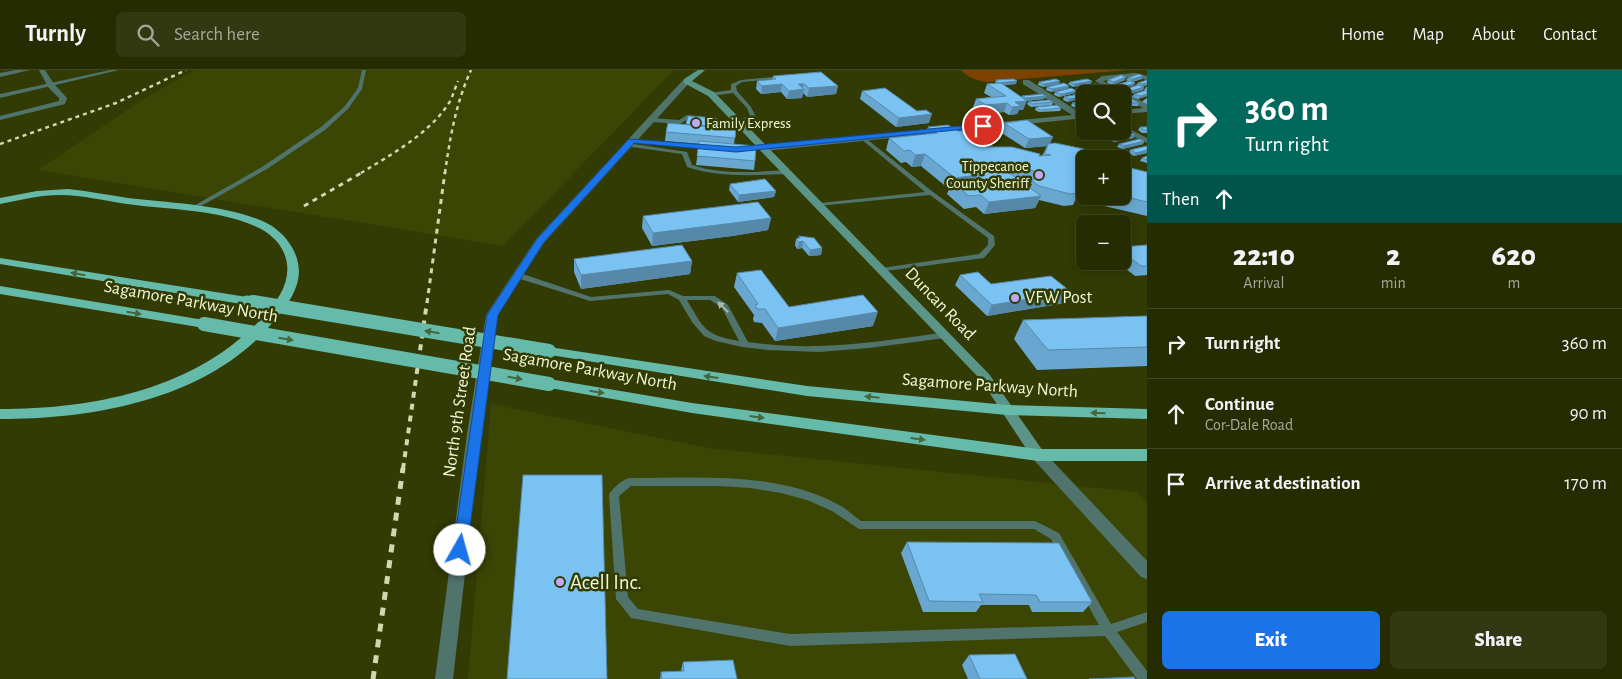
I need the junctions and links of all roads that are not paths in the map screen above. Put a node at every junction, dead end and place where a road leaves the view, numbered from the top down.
1 (27, 70) edge
2 (42, 70) edge
3 (117, 70) edge
4 (694, 70) edge
5 (702, 70) edge
6 (366, 71) edge
7 (0, 76) edge
8 (794, 76) edge
9 (1147, 78) edge
10 (687, 81) junction
11 (1026, 82) dead end
12 (51, 85) junction
13 (734, 92) junction
14 (711, 94) junction
15 (0, 96) edge
16 (1147, 108) edge
17 (1131, 111) edge
18 (1076, 112) edge
19 (1076, 117) edge
20 (0, 118) edge
21 (652, 120) junction
22 (680, 122) joint
23 (739, 123) junction
24 (721, 125) joint
25 (965, 128) junction
26 (1131, 132) edge
27 (974, 136) junction
28 (863, 138) junction
29 (956, 138) edge
30 (1147, 141) edge
31 (630, 142) junction
32 (883, 147) dead end
33 (718, 148) edge
34 (760, 148) junction
35 (874, 148) junction
36 (995, 150) edge
37 (787, 172) junction
38 (60, 192) junction
39 (931, 193) junction
40 (0, 201) edge
41 (820, 205) junction
42 (192, 209) junction
43 (0, 211) edge
44 (0, 261) edge
45 (881, 270) junction
46 (517, 275) junction
47 (0, 290) edge
48 (682, 298) junction
49 (247, 302) joint
50 (945, 335) junction
51 (745, 344) junction
52 (1007, 410) junction
53 (0, 414) edge
54 (1147, 414) edge
55 (1038, 455) junction
56 (1147, 456) edge
57 (1147, 572) edge
58 (1147, 617) edge
59 (1108, 630) junction
60 (444, 679) edge
61 (1145, 679) edge

1 - 7 street
2 - 12 street
3 - 12 lane
4 - 10 main road
5 - 10 main road
6 - 42 lane
8 - 13 lane
9 - 16 street
10 - 14 main road, Duncan Road
10 - 21 street, North 9th Street Road
11 - 18 street
12 - 15 lane
12 - 20 street
13 - 14 lane
13 - 23 lane
14 - 23 main road, Duncan Road
16 - 17 street
19 - 25 street
21 - 22 lane
21 - 31 street, North 9th Street Road
22 - 24 lane
23 - 24 lane
23 - 34 main road, Duncan Road
25 - 27 lane
25 - 28 street
26 - 30 street
27 - 29 lane
27 - 36 lane
28 - 34 street
28 - 35 lane
31 - 33 lane
31 - 37 lane
31 - 46 street, North 9th Street Road
32 - 35 lane
34 - 37 main road, Duncan Road
35 - 39 lane
37 - 41 main road, Duncan Road
38 - 40 highway
38 - 42 highway
38 - 43 highway
39 - 41 lane
39 - 45 lane
41 - 45 main road, Duncan Road
42 - 53 highway
49 -> 44 highway, Sagamore Parkway North
45 - 50 main road, Duncan Road
46 - 48 lane
46 - 60 street, North 9th Street Road
47 -> 55 highway, Sagamore Parkway North, bridge
48 - 51 lane
51 -> 48 lane
52 -> 49 highway, Sagamore Parkway North, bridge
50 - 51 lane
50 - 52 main road, Duncan Road
54 -> 52 highway, Sagamore Parkway North
52 - 55 main road, Duncan Road
55 - 56 highway, Sagamore Parkway North
55 - 57 street, Duncan Road
58 - 59 lane
59 - 59 lane
59 - 61 lane

